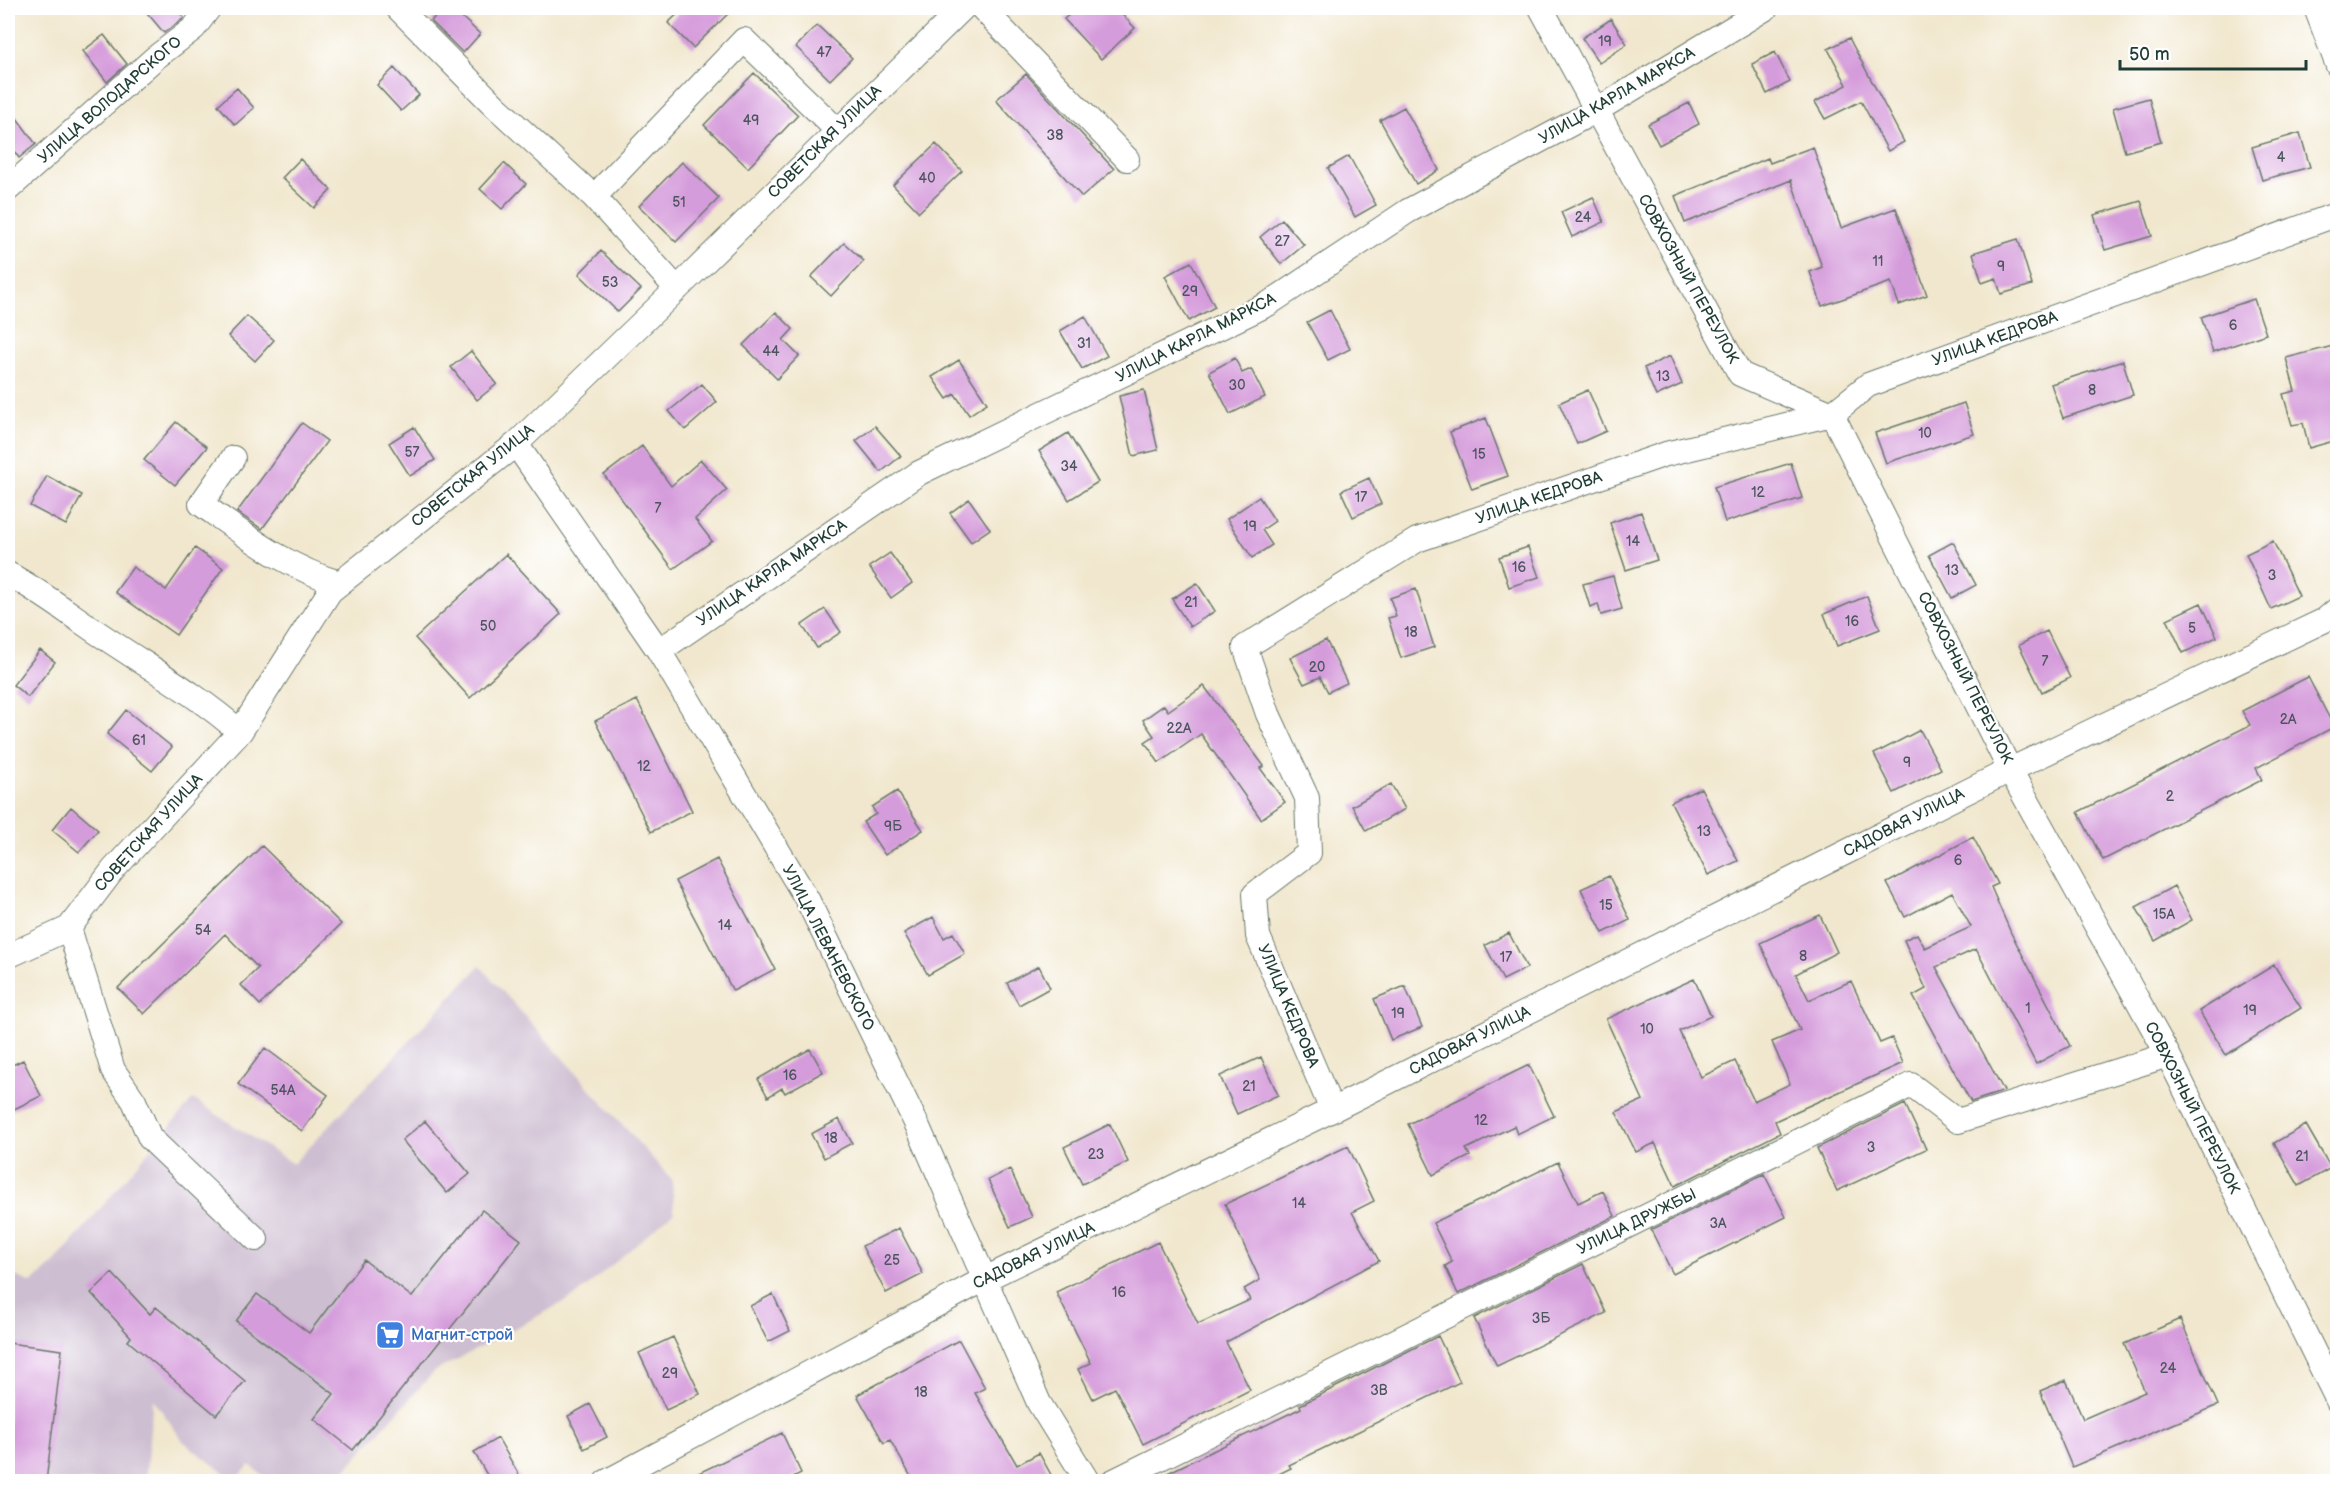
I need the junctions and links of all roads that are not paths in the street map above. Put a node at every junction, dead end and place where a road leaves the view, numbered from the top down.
1 (209, 8) edge
2 (398, 8) edge
3 (963, 8) edge
4 (982, 8) edge
5 (1540, 8) edge
6 (1766, 8) edge
7 (2316, 8) edge
8 (2337, 66) edge
9 (1596, 110) junction
10 (837, 130) junction
11 (1127, 159) dead end
12 (8, 189) edge
13 (594, 197) junction
14 (2337, 214) edge
15 (677, 289) junction
16 (1832, 414) junction
17 (516, 444) junction
18 (233, 458) dead end
19 (8, 574) edge
20 (340, 583) junction
21 (2337, 609) edge
22 (659, 651) junction
23 (240, 732) junction
24 (2010, 770) junction
25 (69, 928) junction
26 (8, 956) edge
27 (2168, 1055) junction
28 (1332, 1110) junction
29 (256, 1239) dead end
30 (983, 1280) junction
31 (2337, 1401) edge
32 (606, 1482) edge
33 (1088, 1482) edge
34 (1112, 1482) edge

1 - 12 street, УЛИЦА ВОЛОДАРСКОГО
2 - 13 street
3 - 10 street, СОВЕТСКАЯ УЛИЦА
4 - 11 street
5 - 9 street, СОВХОЗНЫЙ ПЕРЕУЛОК
6 - 9 street, УЛИЦА КАРЛА МАРКСА
7 - 8 street
9 - 16 street, СОВХОЗНЫЙ ПЕРЕУЛОК
9 - 22 street, УЛИЦА КАРЛА МАРКСА
10 - 13 street
10 - 15 street, СОВЕТСКАЯ УЛИЦА
13 - 15 street
14 - 16 street, УЛИЦА КЕДРОВА
15 - 17 street, СОВЕТСКАЯ УЛИЦА
16 - 24 street, СОВХОЗНЫЙ ПЕРЕУЛОК
16 - 28 street, УЛИЦА КЕДРОВА
17 - 20 street, СОВЕТСКАЯ УЛИЦА
17 - 22 street, УЛИЦА ЛЕВАНЕВСКОГО
18 - 20 street
19 - 23 street
20 - 23 street, СОВЕТСКАЯ УЛИЦА
21 - 24 street, САДОВАЯ УЛИЦА
22 - 30 street, УЛИЦА ЛЕВАНЕВСКОГО
23 - 25 street, СОВЕТСКАЯ УЛИЦА
24 - 27 street, СОВХОЗНЫЙ ПЕРЕУЛОК
24 - 28 street, САДОВАЯ УЛИЦА
25 - 26 street, СОВЕТСКАЯ УЛИЦА
25 - 29 street
27 - 31 street, СОВХОЗНЫЙ ПЕРЕУЛОК
27 - 34 street, УЛИЦА ДРУЖБЫ
28 - 30 street, САДОВАЯ УЛИЦА
30 - 32 street, САДОВАЯ УЛИЦА
30 - 33 street, УЛИЦА ЛЕВАНЕВСКОГО

